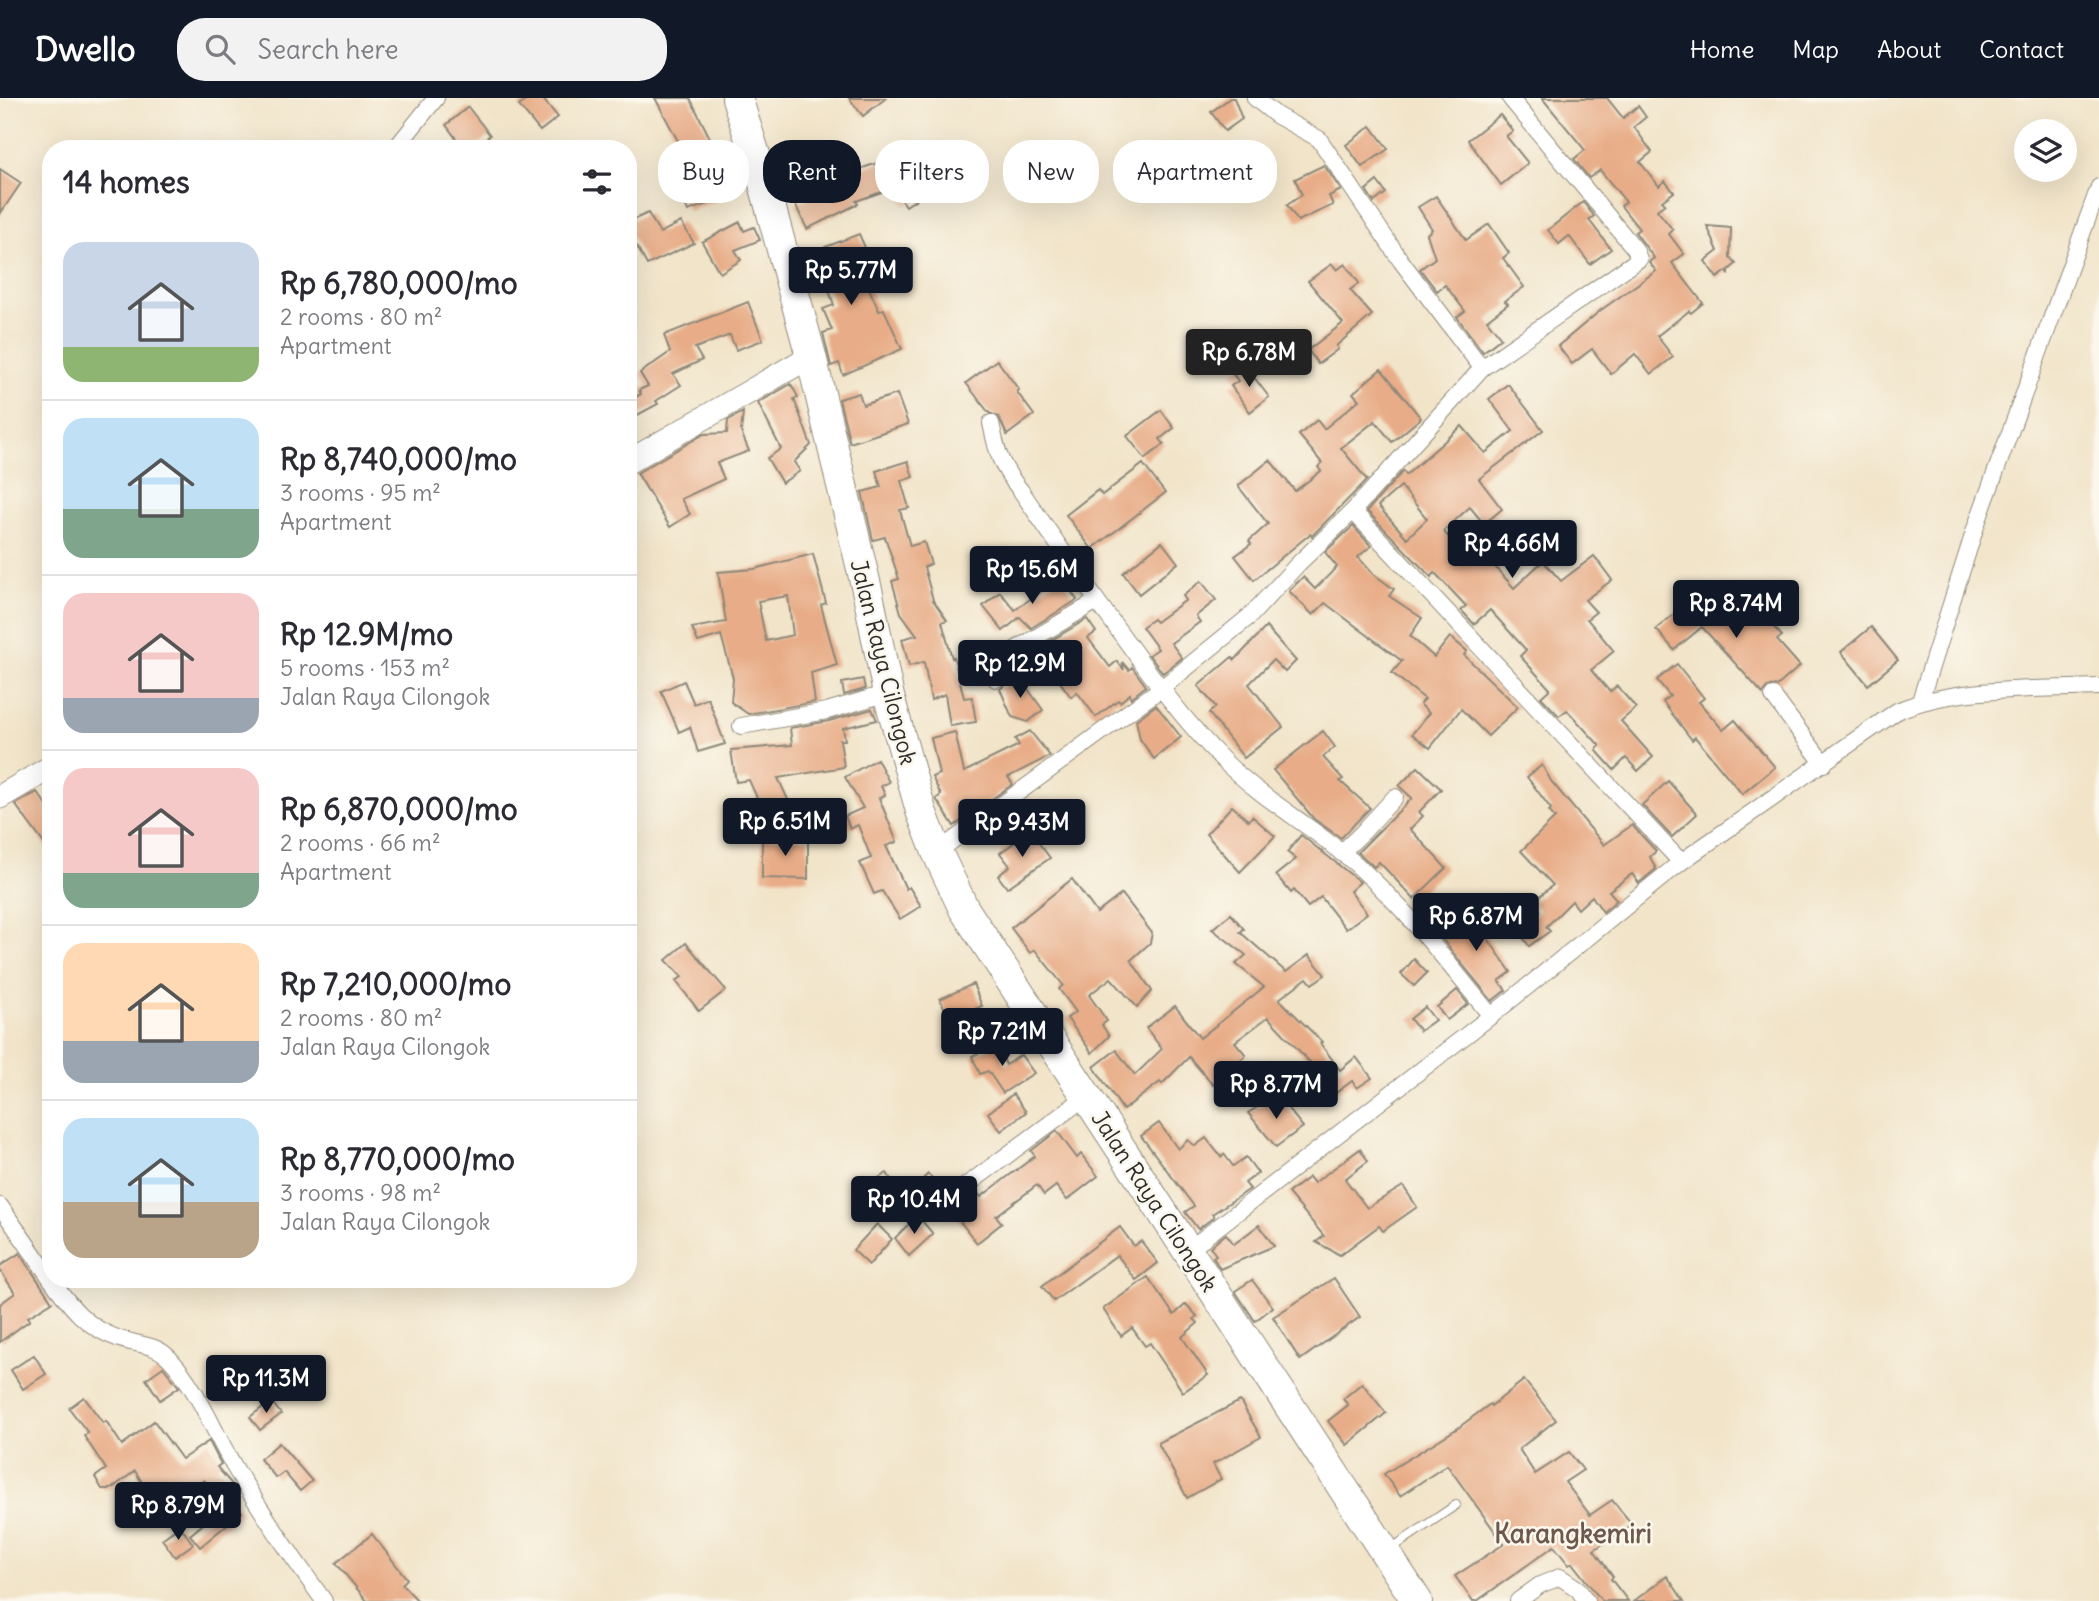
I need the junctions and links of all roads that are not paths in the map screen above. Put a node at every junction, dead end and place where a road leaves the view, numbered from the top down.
1 (436, 98) edge
2 (737, 98) edge
3 (1255, 98) edge
4 (1510, 98) edge
5 (402, 140) edge
6 (2099, 187) edge
7 (811, 356) junction
8 (1482, 368) junction
9 (991, 422) dead end
10 (637, 457) edge
11 (1353, 511) junction
12 (1097, 601) junction
13 (996, 680) dead end
14 (2099, 687) edge
15 (1163, 688) junction
16 (888, 693) junction
17 (1773, 696) dead end
18 (1920, 701) junction
19 (741, 726) dead end
20 (1824, 764) junction
21 (42, 772) edge
22 (0, 797) edge
23 (1395, 797) dead end
24 (937, 852) junction
25 (1341, 853) junction
26 (1681, 862) junction
27 (1491, 1016) junction
28 (1087, 1096) junction
29 (902, 1191) dead end
30 (0, 1206) edge
31 (1187, 1251) junction
32 (42, 1266) edge
33 (57, 1288) edge
34 (1456, 1505) dead end
35 (1386, 1552) junction
36 (324, 1601) edge
37 (1416, 1601) edge
38 (1518, 1601) edge
39 (1586, 1601) edge

1 - 5 street
2 - 7 highway, Jalan Raya Cilongok
3 - 8 street
4 - 8 street
6 - 18 street
7 - 10 street
7 - 16 highway, Jalan Raya Cilongok
8 - 11 street
9 - 12 street
11 - 15 street
11 - 26 street
12 - 13 street
12 - 15 street
14 - 18 street
15 - 24 street
15 - 25 street
16 - 19 street
16 - 24 highway, Jalan Raya Cilongok
17 - 20 street
18 - 20 street
20 - 26 street
21 - 22 street
23 - 25 street
24 - 28 highway, Jalan Raya Cilongok
25 - 27 street
26 - 27 street
27 - 31 street
28 - 29 street
28 - 31 highway, Jalan Raya Cilongok
30 - 32 street
31 - 35 highway, Jalan Raya Cilongok
33 - 36 street
34 - 35 lane
35 - 37 highway, Jalan Raya Cilongok
38 - 39 street

